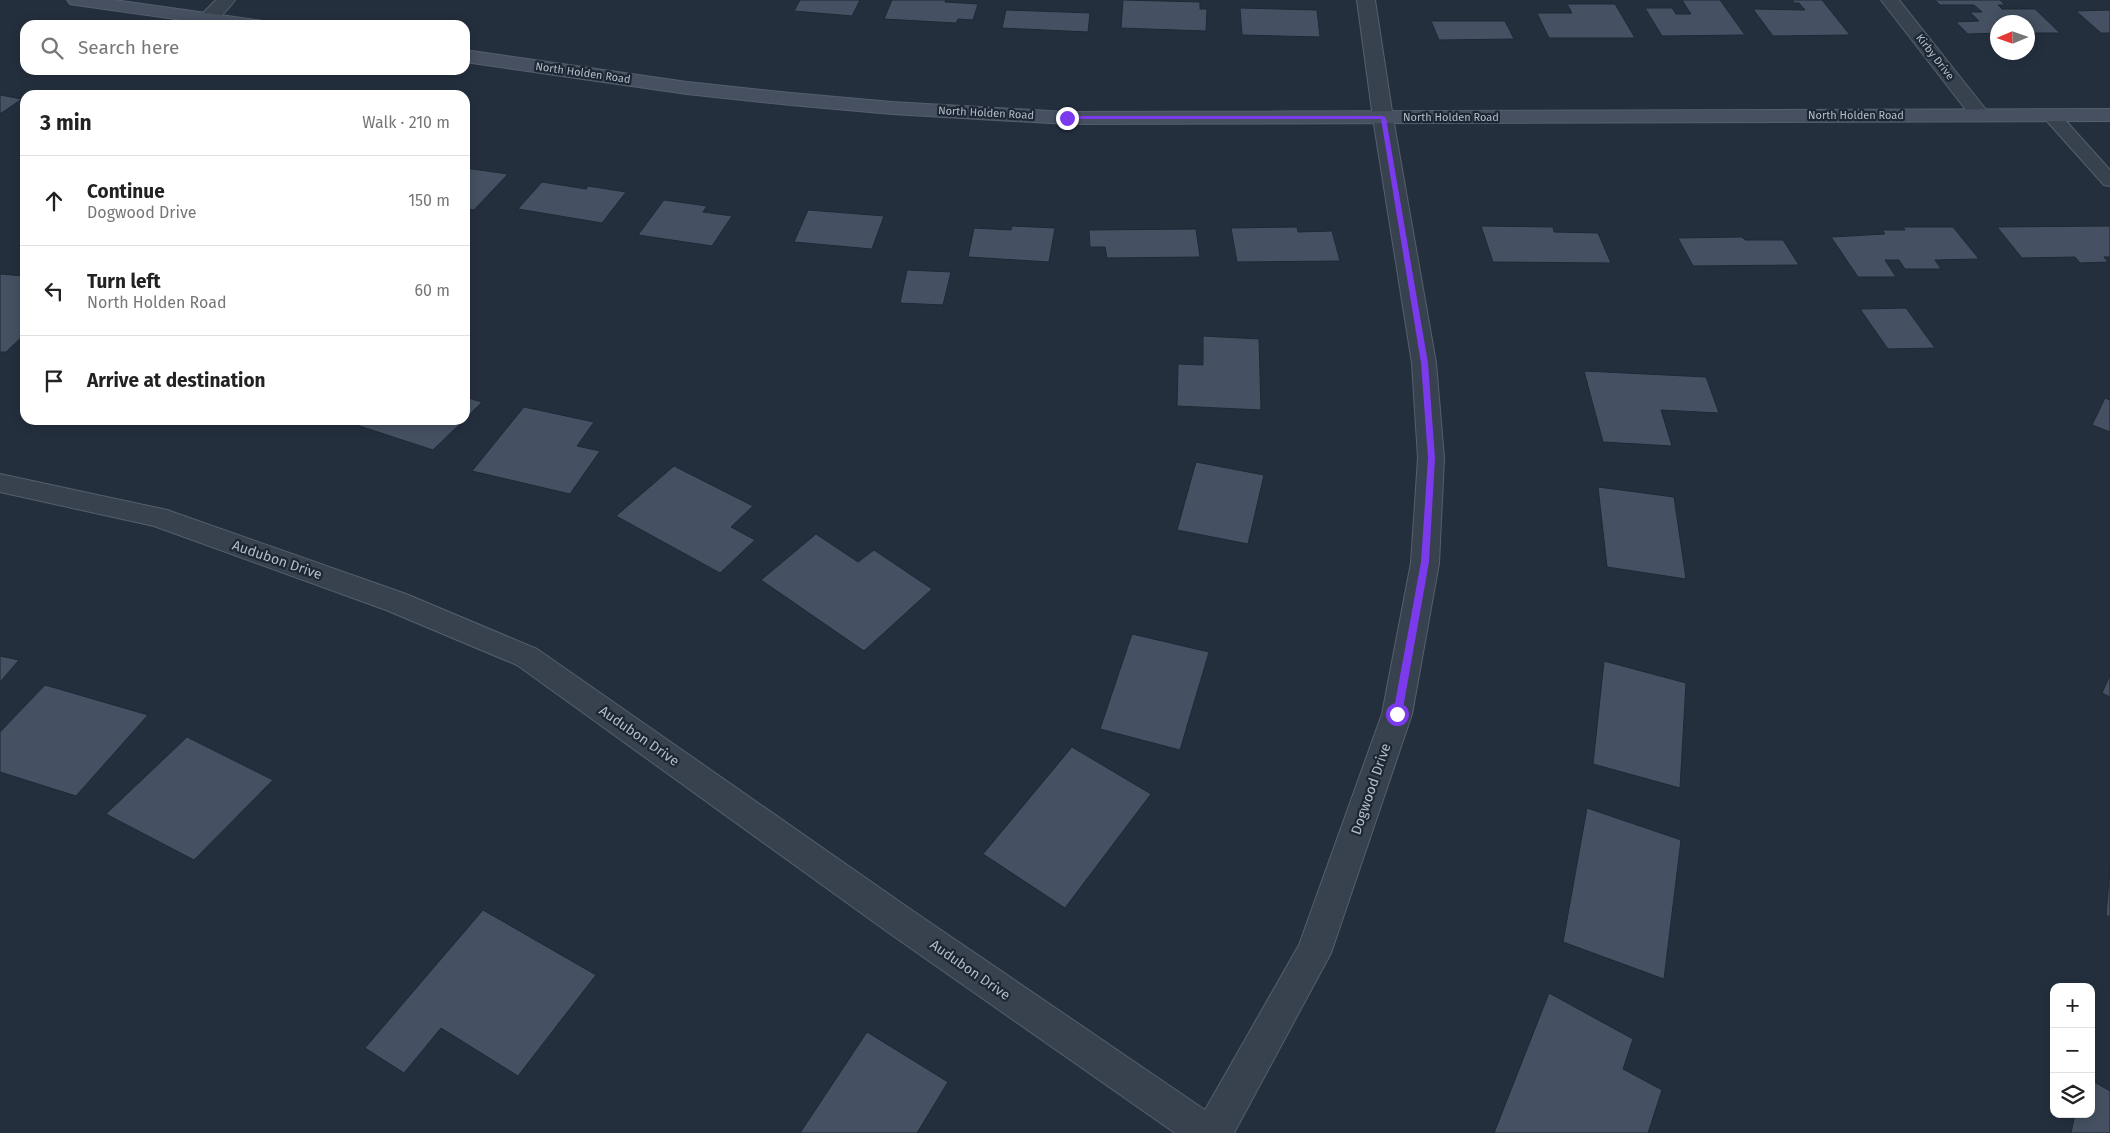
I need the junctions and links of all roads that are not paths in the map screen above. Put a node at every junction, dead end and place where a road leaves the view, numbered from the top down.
1 (76, 0) edge
2 (226, 0) edge
3 (1366, 0) edge
4 (1890, 0) edge
5 (207, 18) junction
6 (221, 20) edge
7 (470, 57) edge
8 (1980, 115) junction
9 (2051, 115) junction
10 (2110, 115) edge
11 (1383, 118) junction
12 (2110, 181) edge
13 (0, 483) edge
14 (1207, 1133) edge
15 (1213, 1133) edge

1 - 5 main road
2 - 5 street
3 - 11 street, Dogwood Drive
4 - 8 street, Kirby Drive
5 - 6 main road
7 - 11 main road, North Holden Road
8 - 9 main road, North Holden Road
8 - 11 main road, North Holden Road
9 - 10 main road, North Holden Road
9 - 12 lane
11 - 15 street, Dogwood Drive
13 - 14 street, Audubon Drive

